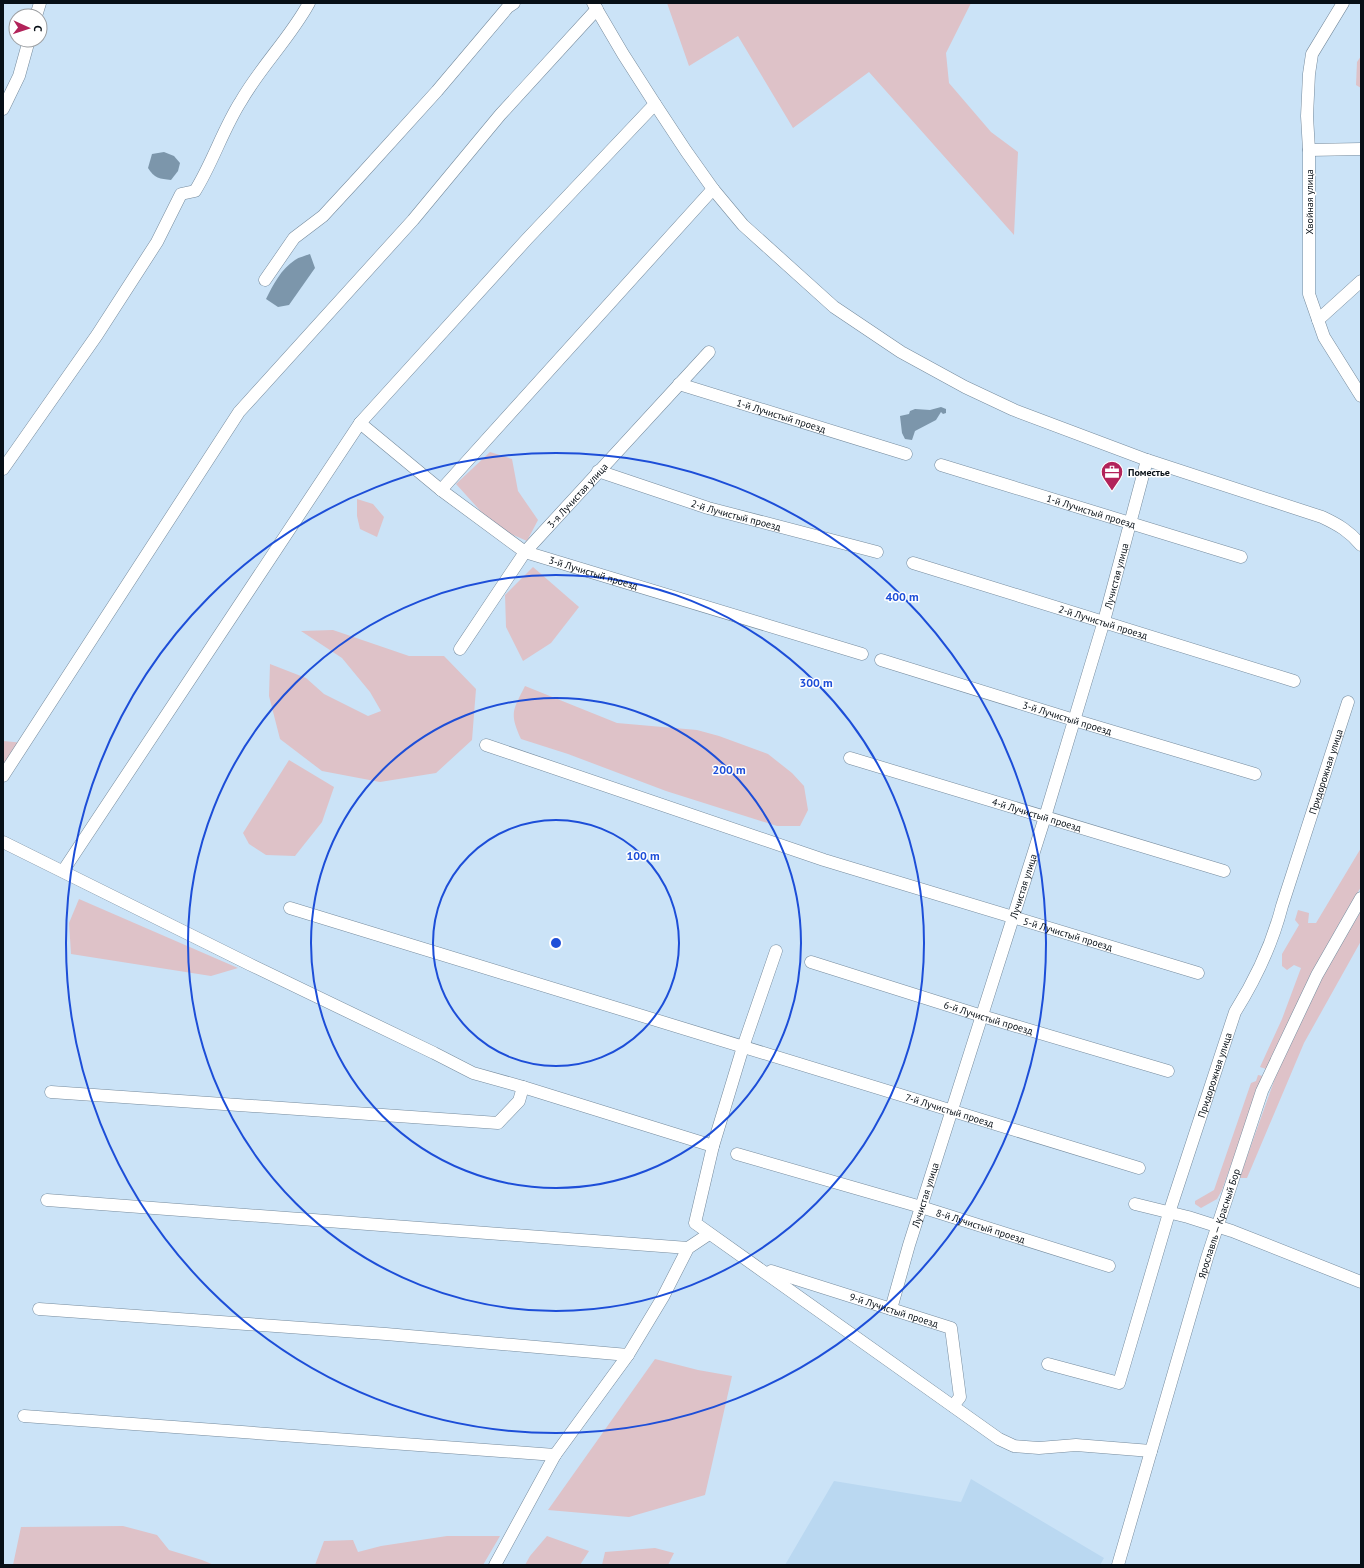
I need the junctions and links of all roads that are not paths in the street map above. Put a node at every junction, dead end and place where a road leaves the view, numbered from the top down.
1 (309, 3) edge
2 (514, 3) edge
3 (1343, 3) edge
4 (595, 6) edge
5 (28, 48) edge
6 (655, 104) junction
7 (3, 109) edge
8 (1361, 149) edge
9 (1308, 150) junction
10 (713, 189) junction
11 (265, 280) dead end
12 (1361, 281) edge
13 (1318, 320) junction
14 (709, 352) dead end
15 (679, 384) junction
16 (1361, 396) edge
17 (360, 423) junction
18 (906, 454) dead end
19 (1147, 460) junction
20 (941, 465) dead end
21 (3, 469) edge
22 (598, 471) junction
23 (441, 490) junction
24 (1130, 524) junction
25 (1361, 545) edge
26 (525, 552) junction
27 (877, 552) dead end
28 (1241, 557) dead end
29 (913, 563) dead end
30 (1104, 622) junction
31 (460, 649) dead end
32 (862, 654) dead end
33 (881, 660) dead end
34 (1294, 681) dead end
35 (1348, 702) dead end
36 (1074, 720) junction
37 (486, 745) dead end
38 (850, 758) dead end
39 (1254, 774) dead end
40 (3, 776) edge
41 (1045, 817) junction
42 (3, 842) edge
43 (63, 871) junction
44 (1224, 871) dead end
45 (1361, 898) edge
46 (290, 908) dead end
47 (1013, 918) junction
48 (776, 951) dead end
49 (811, 962) dead end
50 (1198, 973) dead end
51 (982, 1016) junction
52 (743, 1047) junction
53 (1168, 1071) dead end
54 (523, 1087) junction
55 (51, 1092) dead end
56 (952, 1111) junction
57 (713, 1146) junction
58 (738, 1154) dead end
59 (1139, 1168) dead end
60 (46, 1200) dead end
61 (1135, 1204) dead end
62 (921, 1207) junction
63 (1169, 1212) junction
64 (1217, 1227) junction
65 (709, 1234) junction
66 (688, 1248) junction
67 (1109, 1266) dead end
68 (760, 1268) junction
69 (1361, 1282) edge
70 (39, 1309) dead end
71 (890, 1309) junction
72 (628, 1355) junction
73 (1048, 1364) dead end
74 (953, 1406) junction
75 (24, 1416) dead end
76 (1151, 1451) junction
77 (555, 1455) junction
78 (495, 1565) edge
79 (1118, 1565) edge

1 - 21 street
2 - 11 street
3 - 9 street, Хвойная улица
4 - 6 street
4 - 40 street
5 - 7 street
6 - 10 street
6 - 17 street
8 - 9 street
9 - 13 street, Хвойная улица
10 - 19 street
10 - 23 street
12 - 13 street
13 - 16 street, Хвойная улица
14 - 15 street, 3-я Лучистая улица
15 - 18 street, 1-й Лучистый проезд
15 - 22 street, 3-я Лучистая улица
17 - 23 street, 3-й Лучистый проезд
17 - 43 street
19 - 24 street, Лучистая улица
19 - 25 street
20 - 24 street, 1-й Лучистый проезд
22 - 26 street, 3-я Лучистая улица
22 - 27 street, 2-й Лучистый проезд
23 - 26 street, 3-й Лучистый проезд
24 - 28 street, 1-й Лучистый проезд
24 - 30 street, Лучистая улица
26 - 31 street, 3-я Лучистая улица
26 - 32 street, 3-й Лучистый проезд
29 - 30 street, 2-й Лучистый проезд
30 - 34 street, 2-й Лучистый проезд
30 - 36 street, Лучистая улица
33 - 36 street, 3-й Лучистый проезд
35 - 63 street, Придорожная улица
36 - 39 street, 3-й Лучистый проезд
36 - 41 street, Лучистая улица
37 - 47 street, 5-й Лучистый проезд
38 - 41 street, 4-й Лучистый проезд
41 - 44 street, 4-й Лучистый проезд
41 - 47 street, Лучистая улица
42 - 43 street
43 - 54 street
45 - 64 street, Ярославль — Красный Бор
46 - 52 street, 7-й Лучистый проезд
47 - 50 street, 5-й Лучистый проезд
47 - 51 street, Лучистая улица
48 - 52 street
49 - 51 street, 6-й Лучистый проезд
51 - 53 street, 6-й Лучистый проезд
51 - 56 street, Лучистая улица
52 - 56 street, 7-й Лучистый проезд
52 - 57 street
54 - 55 street
54 - 57 street
56 - 59 street, 7-й Лучистый проезд
56 - 62 street, Лучистая улица
57 - 65 street
58 - 62 street, 8-й Лучистый проезд
60 - 66 street
61 - 63 street
62 - 67 street, 8-й Лучистый проезд
62 - 71 street, Лучистая улица
63 - 64 street
63 - 73 street, Придорожная улица
64 - 69 street
64 - 76 street, Ярославль — Красный Бор
65 - 66 street
65 - 68 street
66 - 72 street
68 - 71 street, 9-й Лучистый проезд
68 - 74 street
70 - 72 street
71 - 74 street, 9-й Лучистый проезд
72 - 77 street
74 - 76 street
75 - 77 street
76 - 79 street, Ярославль — Красный Бор
77 - 78 street

